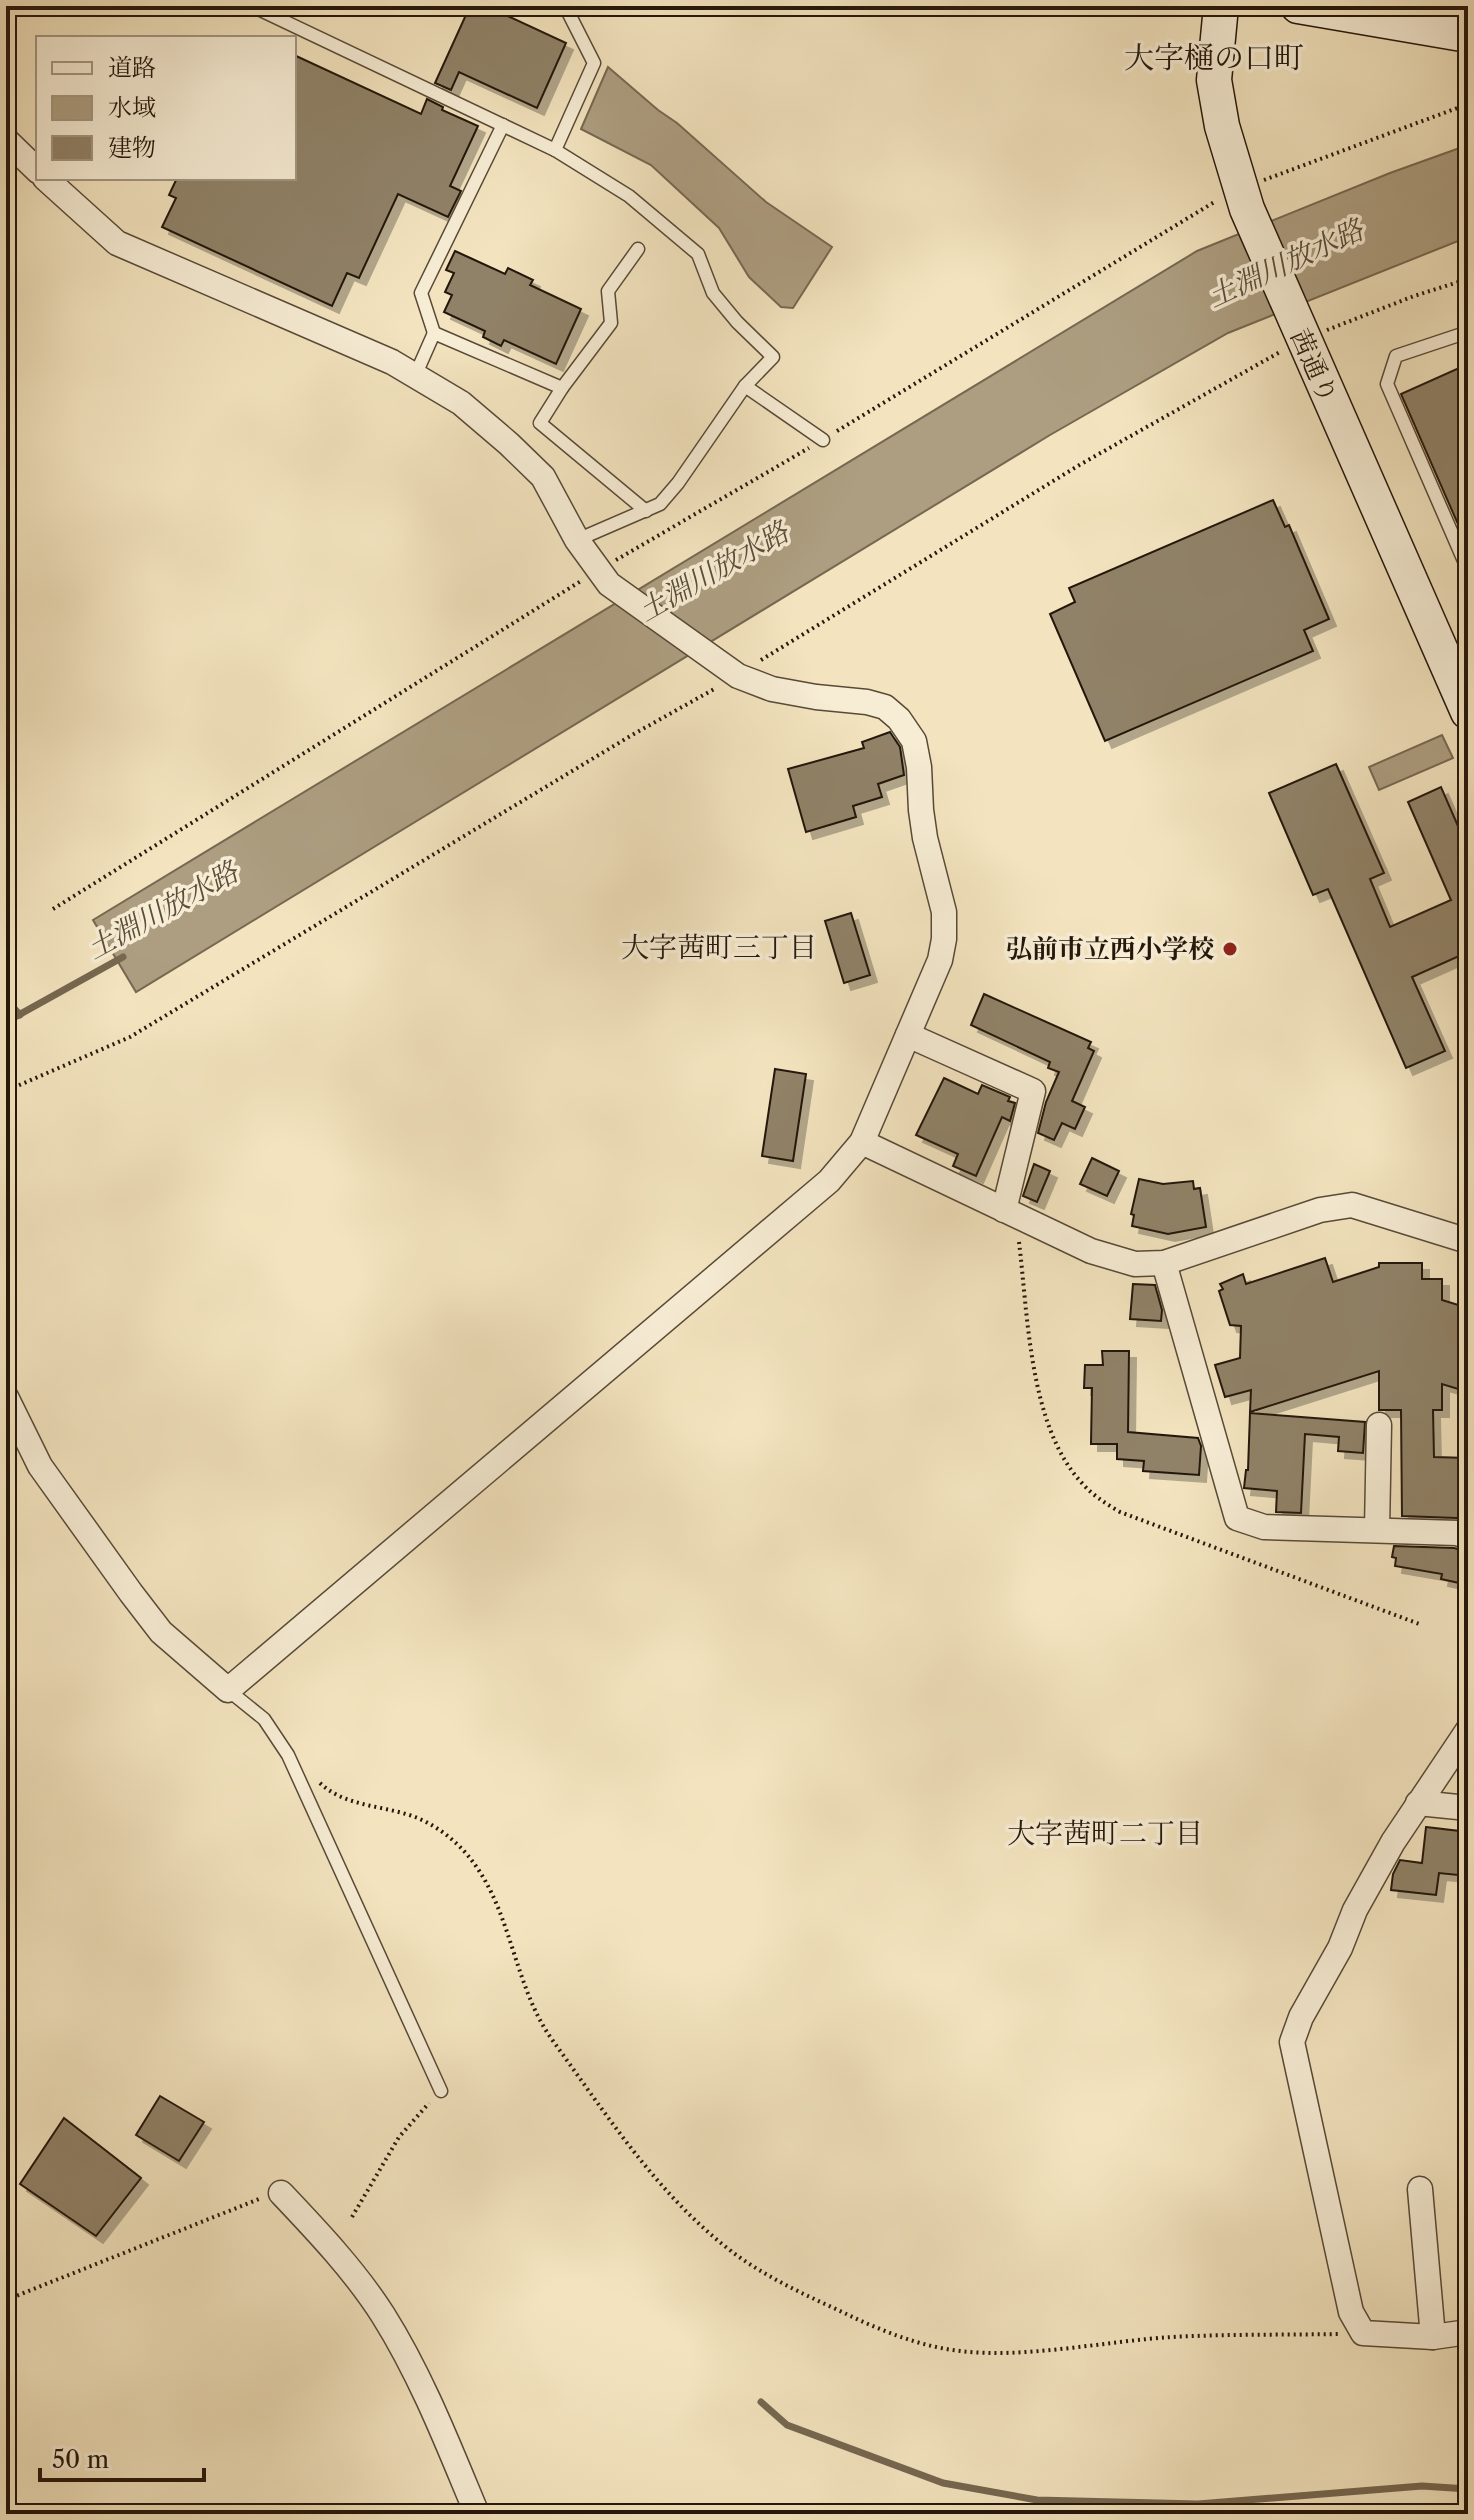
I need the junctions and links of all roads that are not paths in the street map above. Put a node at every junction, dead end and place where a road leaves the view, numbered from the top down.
1 (252, 6) edge
2 (565, 6) edge
3 (1221, 6) edge
4 (1298, 6) edge
5 (1468, 35) edge
6 (503, 125) junction
7 (6, 140) edge
8 (555, 150) junction
9 (36, 169) edge
10 (47, 180) edge
11 (638, 249) dead end
12 (1468, 332) edge
13 (434, 333) junction
14 (415, 376) junction
15 (745, 386) junction
16 (562, 388) junction
17 (823, 440) road end
18 (646, 511) junction
19 (577, 540) junction
20 (1468, 570) edge
21 (1461, 677) edge
22 (1468, 712) edge
23 (908, 1035) junction
24 (862, 1142) junction
25 (1010, 1212) junction
26 (1468, 1241) edge
27 (1164, 1263) junction
28 (6, 1397) edge
29 (1379, 1425) dead end
30 (1377, 1530) junction
31 (1468, 1537) edge
32 (228, 1690) junction
33 (1468, 1730) edge
34 (1418, 1803) junction
35 (1468, 1808) edge
36 (441, 2091) road end
37 (1420, 2189) dead end
38 (281, 2193) road end
39 (1468, 2332) edge
40 (1433, 2337) junction
41 (477, 2514) edge

1 - 6 lane
2 - 8 lane
3 - 21 street, 茜通り
4 - 5 street
6 - 8 lane
6 - 13 lane
7 - 9 street
8 - 15 lane
10 - 14 street
11 - 16 lane
12 - 20 lane
13 - 14 lane
13 - 16 lane
14 - 19 street
15 - 17 lane
15 - 18 lane
16 - 18 lane
18 - 19 lane
19 - 23 street
21 - 22 street, 茜通り
23 - 24 street
23 - 25 street
24 - 25 street
24 - 32 street
25 - 27 street
26 - 27 street
27 - 30 street
28 - 32 street
29 - 30 street
30 - 31 street
32 - 36 lane
33 - 34 street
34 - 35 street
34 - 40 street
37 - 40 street
38 - 41 street
39 - 40 street

